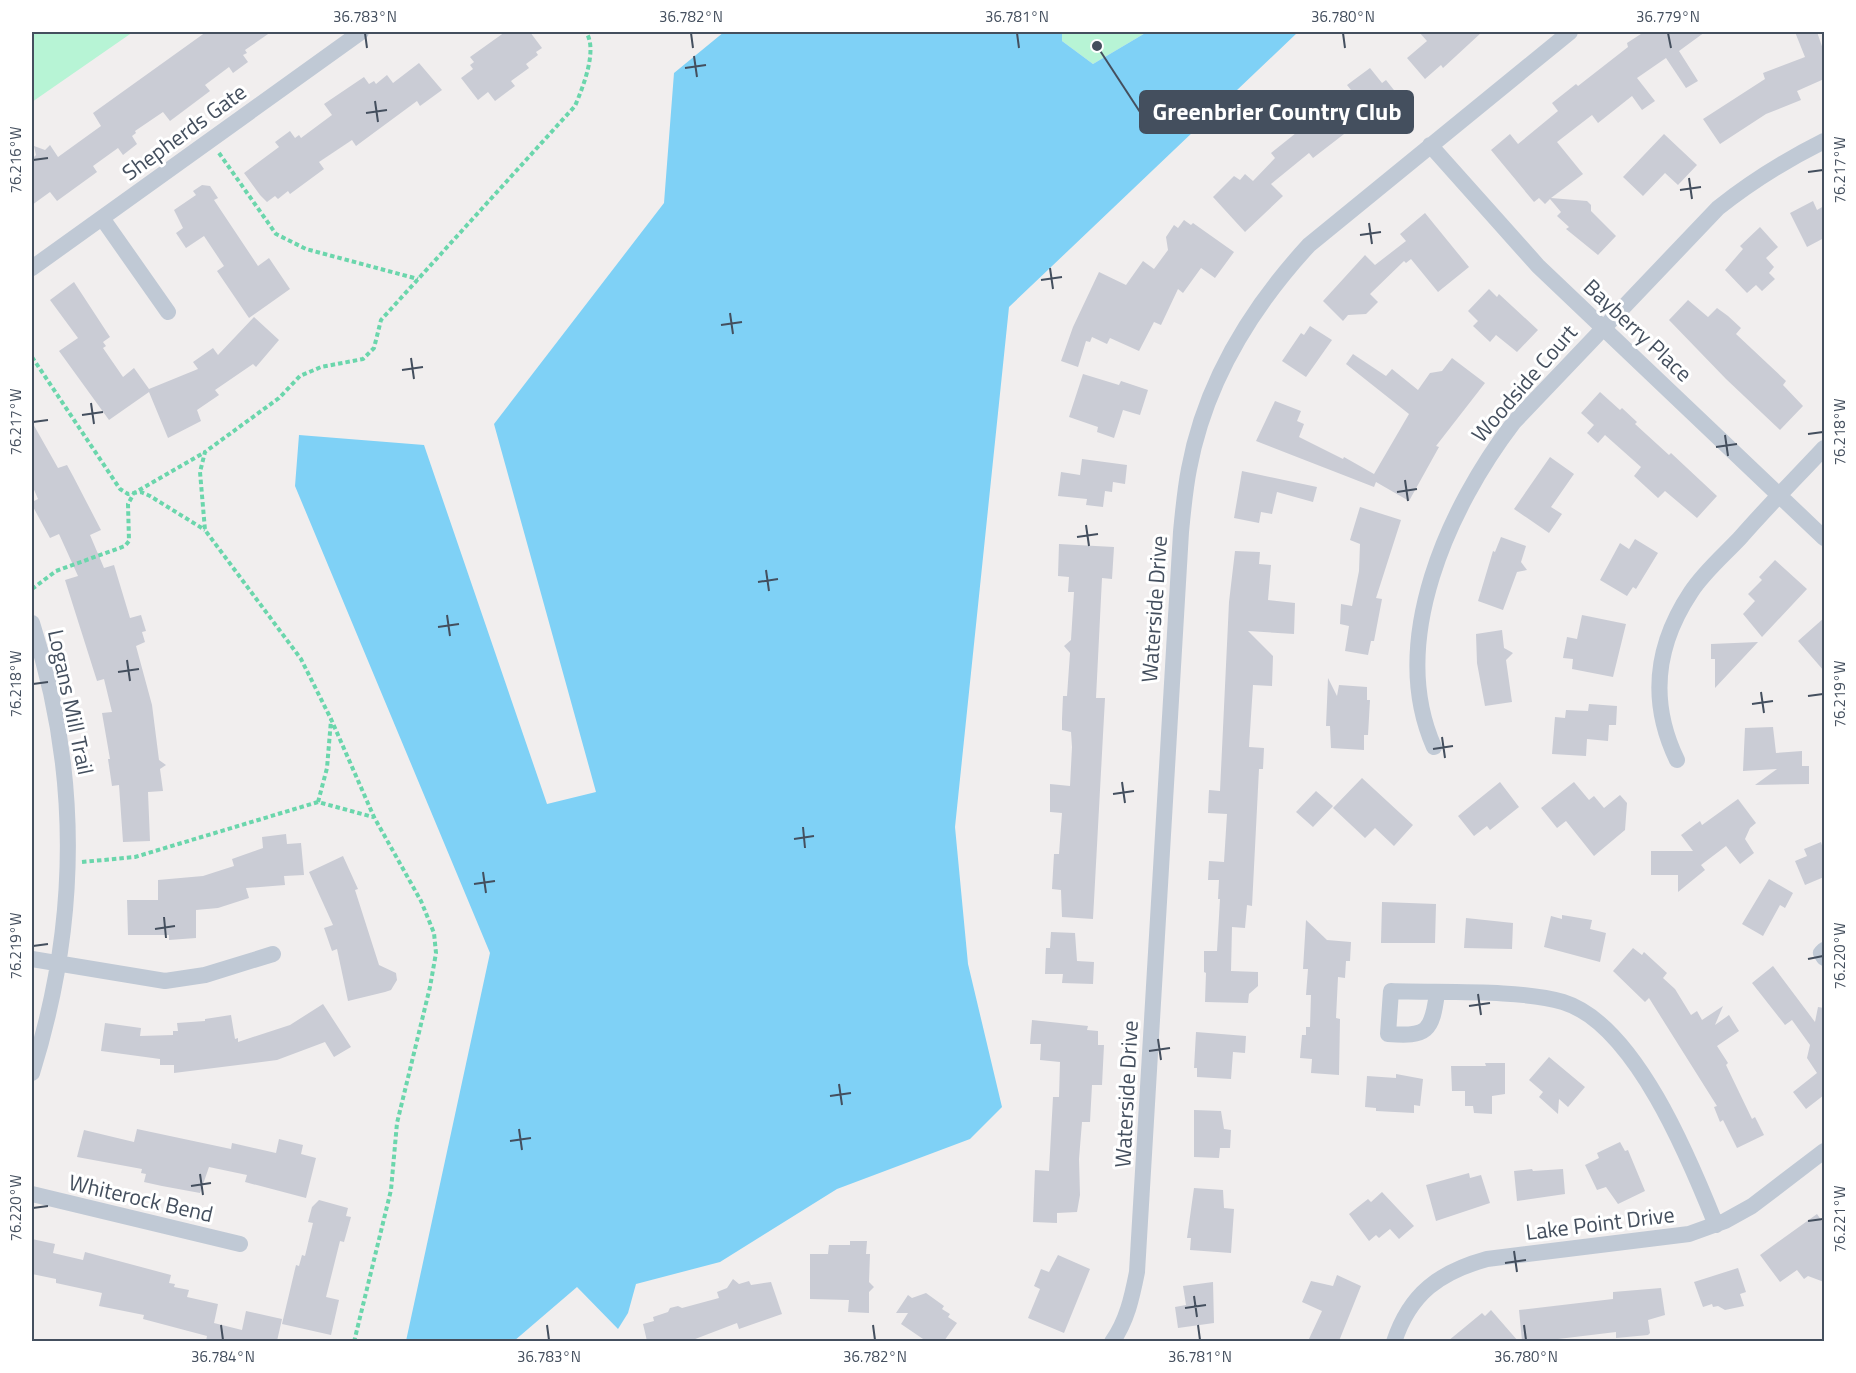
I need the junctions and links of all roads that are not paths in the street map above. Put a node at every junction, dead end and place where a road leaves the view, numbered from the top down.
1 (361, 32) edge
2 (1570, 32) edge
3 (1824, 141) edge
4 (1430, 145) junction
5 (102, 218) junction
6 (32, 268) edge
7 (168, 312) dead end
8 (1603, 328) junction
9 (1824, 448) edge
10 (1780, 495) junction
11 (1824, 538) edge
12 (32, 623) edge
13 (1434, 747) dead end
14 (1677, 760) dead end
15 (1824, 950) edge
16 (273, 954) dead end
17 (1824, 958) edge
18 (32, 959) edge
19 (58, 964) junction
20 (1437, 993) dead end
21 (32, 1073) edge
22 (1824, 1151) edge
23 (32, 1194) edge
24 (1716, 1225) junction
25 (240, 1244) dead end
26 (1112, 1341) edge
27 (1394, 1341) edge

1 - 5 street, Shepherds Gate
2 - 4 street, Waterside Drive
3 - 8 street, Woodside Court
4 - 8 street, Bayberry Place
4 - 26 street, Waterside Drive
5 - 6 street, Shepherds Gate
5 - 7 street
8 - 10 street, Bayberry Place
8 - 13 street, Woodside Court
9 - 10 street
10 - 11 street, Bayberry Place
10 - 14 street
12 - 19 street, Logans Mill Trail
15 - 17 street
16 - 19 street
18 - 19 street
19 - 21 street, Logans Mill Trail
20 - 24 street
22 - 24 street, Lake Point Drive
23 - 25 street, Whiterock Bend
24 - 27 street, Lake Point Drive

